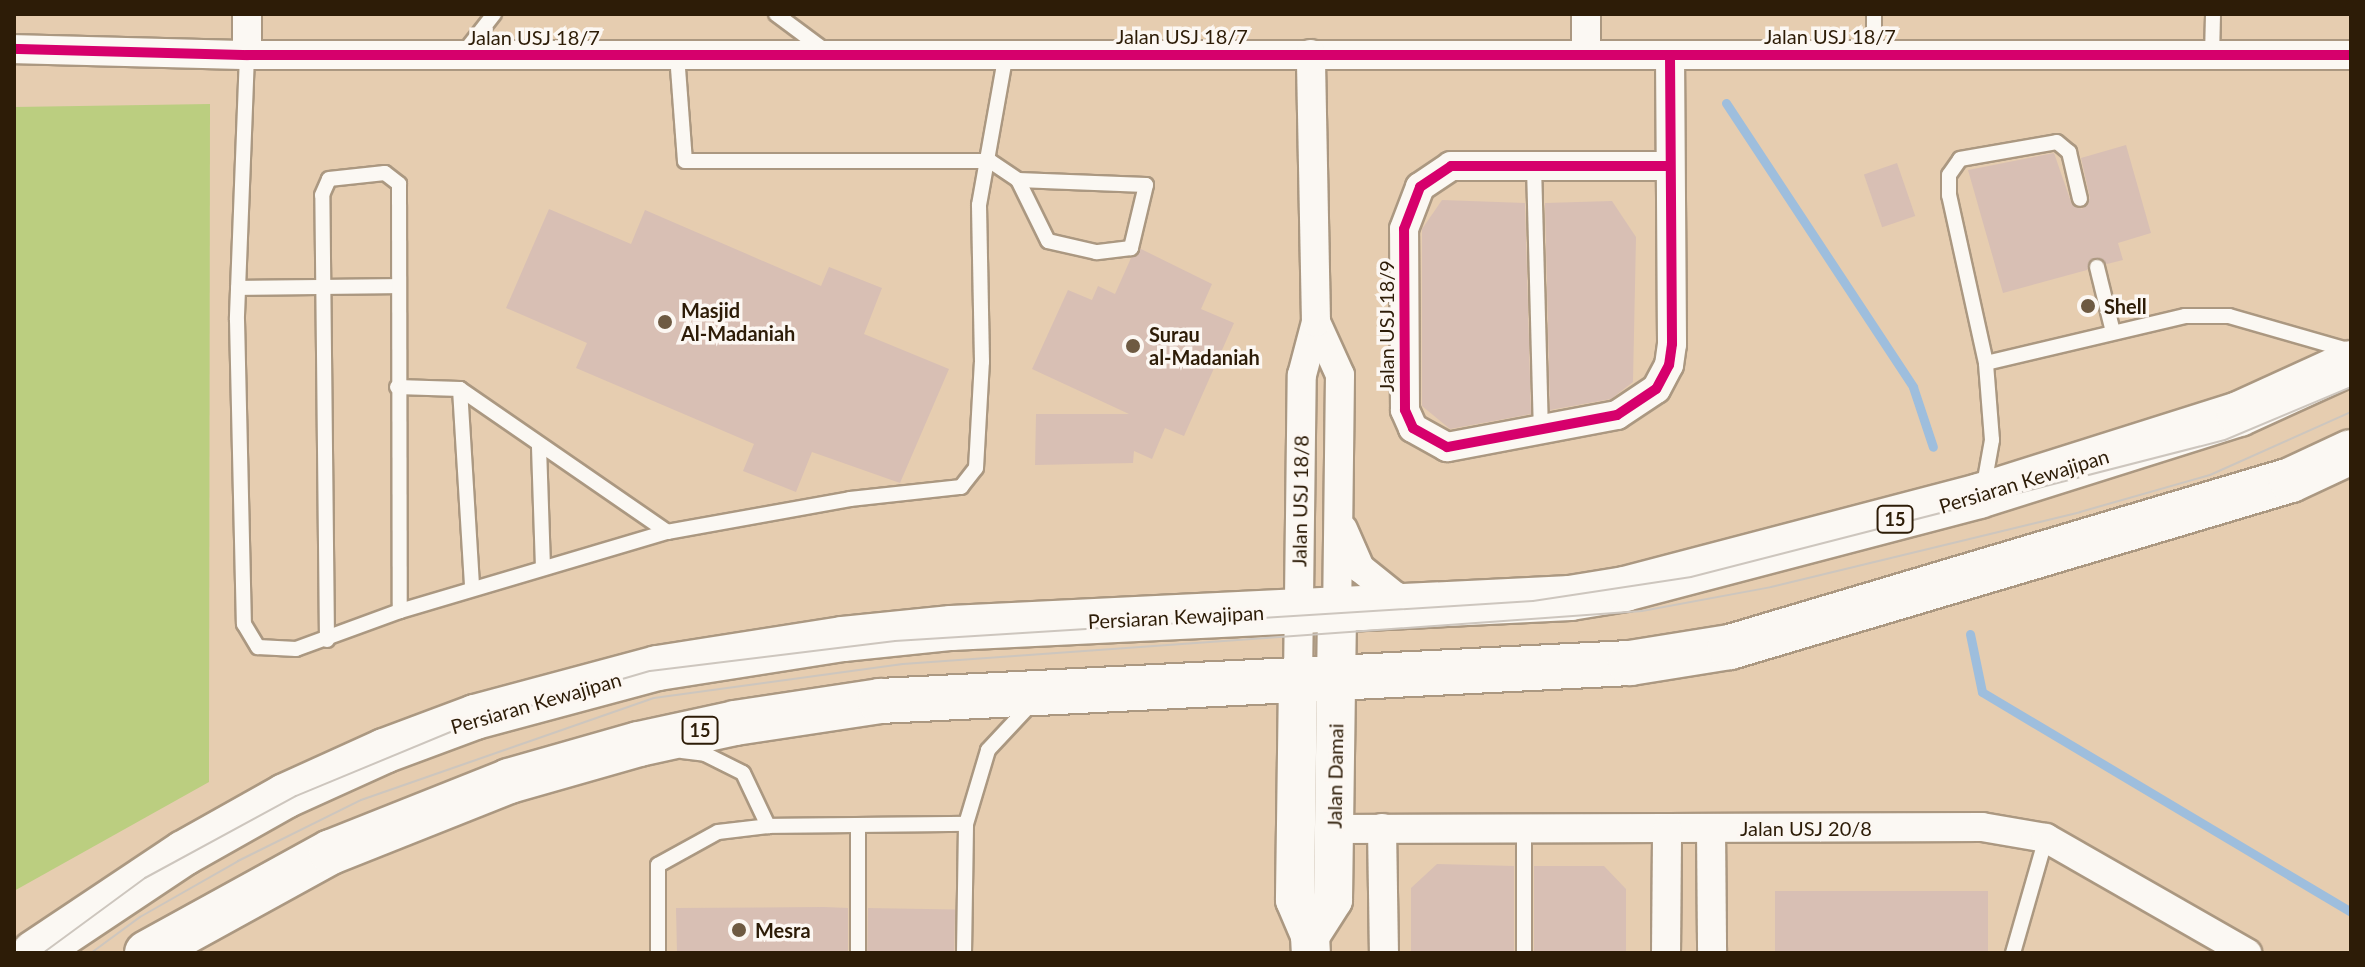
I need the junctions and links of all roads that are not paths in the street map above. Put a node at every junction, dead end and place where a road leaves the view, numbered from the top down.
1 (247, 14) edge
2 (494, 14) edge
3 (776, 14) edge
4 (1586, 14) edge
5 (1874, 14) edge
6 (2213, 14) edge
7 (14, 49) edge
8 (1586, 53) junction
9 (1006, 54) junction
10 (1311, 54) junction
11 (1874, 54) junction
12 (247, 55) junction
13 (462, 55) junction
14 (677, 55) junction
15 (830, 55) junction
16 (1670, 55) junction
17 (2351, 55) edge
18 (2212, 56) junction
19 (990, 161) junction
20 (1534, 166) junction
21 (1670, 166) junction
22 (1018, 180) junction
23 (2080, 199) dead end
24 (2097, 267) dead end
25 (399, 286) junction
26 (320, 287) junction
27 (238, 288) junction
28 (1316, 322) junction
29 (2113, 332) junction
30 (2351, 351) edge
31 (1986, 363) junction
32 (2351, 363) edge
33 (397, 387) junction
34 (460, 389) junction
35 (1541, 431) junction
36 (539, 447) junction
37 (2351, 452) edge
38 (1979, 496) junction
39 (1338, 518) junction
40 (667, 532) junction
41 (543, 566) junction
42 (472, 588) junction
43 (1422, 604) junction
44 (1318, 610) junction
45 (400, 611) junction
46 (327, 640) junction
47 (1317, 680) junction
48 (1044, 691) junction
49 (639, 744) junction
50 (966, 824) junction
51 (858, 825) junction
52 (768, 826) junction
53 (1382, 828) junction
54 (1711, 828) junction
55 (1334, 829) junction
56 (1667, 829) junction
57 (1524, 830) junction
58 (2046, 838) junction
59 (1310, 945) edge
60 (34, 953) edge
61 (147, 953) edge
62 (658, 953) edge
63 (858, 953) edge
64 (964, 953) edge
65 (1384, 953) edge
66 (1524, 953) edge
67 (1666, 953) edge
68 (1712, 953) edge
69 (2013, 953) edge
70 (2247, 953) edge

1 - 12 street
2 - 13 lane
3 - 15 lane
4 - 8 street
5 - 11 lane
6 - 18 lane
7 - 12 street, Jalan USJ 18/7
8 - 10 street, Jalan USJ 18/7
8 - 16 street, Jalan USJ 18/7
9 - 10 street, Jalan USJ 18/7
9 - 15 street, Jalan USJ 18/7
9 - 19 lane
10 - 28 street, Jalan USJ 18/8
11 - 16 street, Jalan USJ 18/7
11 - 18 street, Jalan USJ 18/7
12 - 13 street, Jalan USJ 18/7
12 - 27 lane
13 - 14 street, Jalan USJ 18/7
14 - 15 street, Jalan USJ 18/7
14 - 19 lane
16 - 21 street, Jalan USJ 18/9
17 - 18 street, Jalan USJ 18/7
19 - 22 lane
19 - 40 lane
20 - 21 street, Jalan USJ 18/9
20 - 35 lane
20 - 35 street, Jalan USJ 18/9
21 - 35 street, Jalan USJ 18/9
22 - 22 lane
23 - 31 lane
24 - 29 lane
25 - 26 lane
25 - 26 lane
25 - 33 lane
26 - 27 lane
26 - 46 lane
27 - 46 lane
28 - 39 street, Jalan USJ 18/8
28 - 44 street, Jalan USJ 18/8
29 - 30 lane
29 - 31 lane
31 - 38 lane
32 - 38 main road, Persiaran Kewajipan / 15
33 - 34 lane
33 - 45 lane
34 - 36 lane
34 - 42 lane
36 - 40 lane
36 - 41 lane
37 - 47 main road, 15
38 - 43 main road, Persiaran Kewajipan / 15
39 - 43 street
39 - 44 street, Jalan USJ 18/8
40 - 41 lane
41 - 42 lane
42 - 45 lane
43 - 44 main road, Persiaran Kewajipan / 15
44 - 47 street, Jalan Damai
44 - 60 main road, Persiaran Kewajipan / 15
45 - 46 lane
47 - 48 main road, 15
47 - 55 street, Jalan Damai
47 - 59 street, Jalan Damai
48 - 49 main road, 15
48 - 50 lane
49 - 52 lane
49 - 61 main road, 15
50 - 51 lane
50 - 64 lane
51 - 52 lane
51 - 63 lane
52 - 62 lane
53 - 55 street, Jalan USJ 20/8
53 - 57 street, Jalan USJ 20/8
53 - 65 street
54 - 56 street, Jalan USJ 20/8
54 - 58 street, Jalan USJ 20/8
54 - 68 street
55 - 59 street, Jalan Damai
56 - 57 street, Jalan USJ 20/8
56 - 67 street
57 - 66 lane
58 - 69 lane
58 - 70 street, Jalan USJ 20/8

